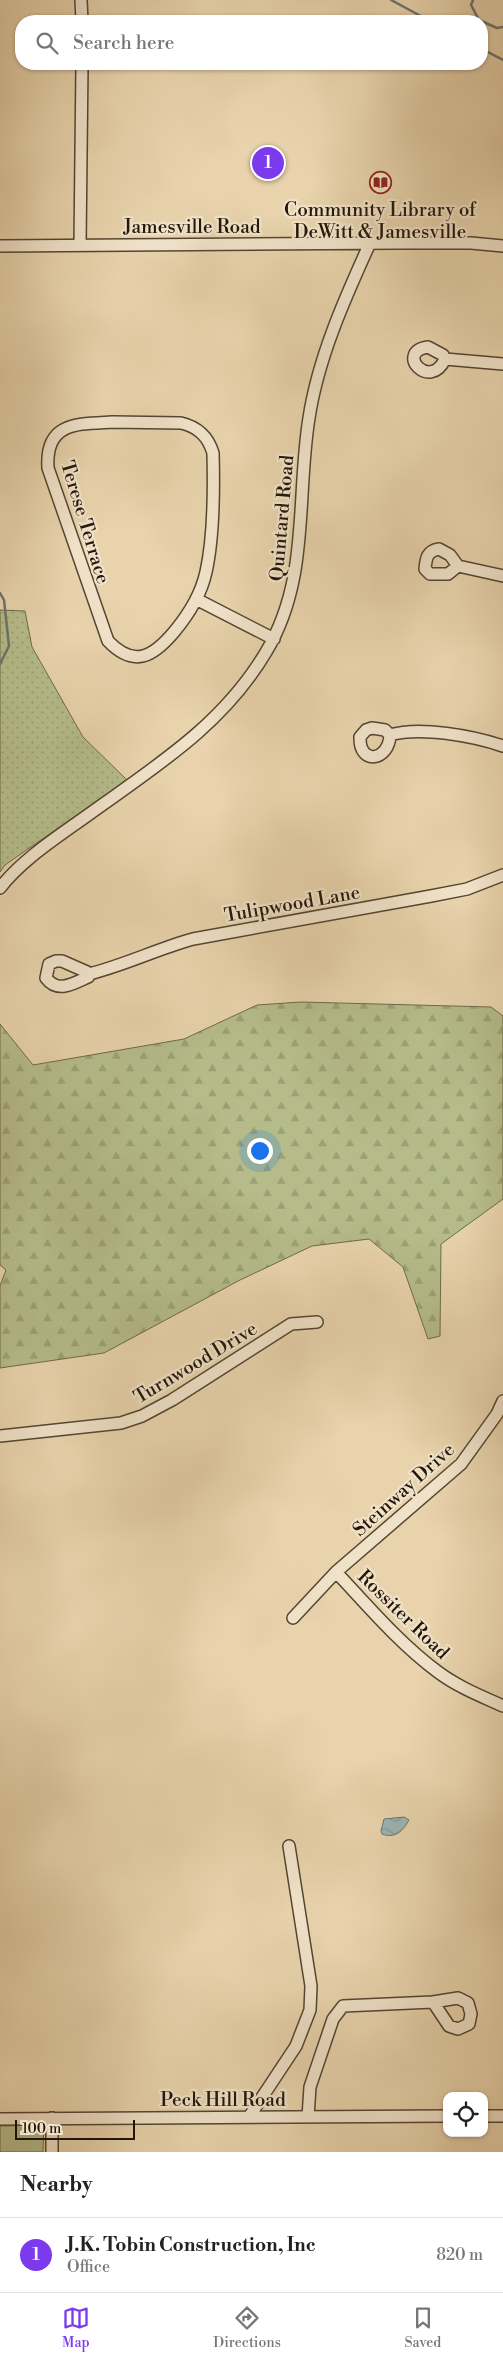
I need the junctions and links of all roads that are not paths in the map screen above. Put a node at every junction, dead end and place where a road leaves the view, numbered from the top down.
1 (81, 0) edge
2 (82, 15) edge
3 (82, 70) edge
4 (370, 243) junction
5 (80, 244) junction
6 (0, 246) edge
7 (503, 246) edge
8 (445, 359) dead end
9 (503, 364) edge
10 (458, 566) dead end
11 (503, 576) edge
12 (196, 599) junction
13 (274, 639) junction
14 (390, 735) dead end
15 (503, 746) edge
16 (503, 875) edge
17 (0, 888) edge
18 (89, 974) dead end
19 (317, 1322) dead end
20 (503, 1400) edge
21 (500, 1416) edge
22 (0, 1436) edge
23 (336, 1572) junction
24 (293, 1618) dead end
25 (503, 1706) edge
26 (289, 1846) dead end
27 (433, 2002) dead end
28 (443, 2116) edge
29 (488, 2116) edge
30 (503, 2116) edge
31 (250, 2117) junction
32 (308, 2117) junction
33 (52, 2118) junction
34 (0, 2119) edge
35 (52, 2152) edge

1 - 2 street
3 - 5 street
4 - 5 street, Jamesville Road
4 - 7 street, Jamesville Road
4 - 13 street, Quintard Road
5 - 6 street, Jamesville Road
8 - 9 street
10 - 11 street
12 - 12 street, Terese Terrace
12 - 13 street
13 - 17 street, Quintard Road
14 - 15 street
16 - 18 street, Tulipwood Lane
19 - 22 street, Turnwood Drive
20 - 21 street, Steinway Drive
21 - 23 street, Steinway Drive
23 - 24 street, Steinway Drive
23 - 25 street, Rossiter Road
26 - 31 street
27 - 32 street
28 - 32 street, Peck Hill Road
29 - 30 street
31 - 32 street, Peck Hill Road
31 - 33 street, Peck Hill Road
33 - 34 street, Peck Hill Road
33 - 35 street

